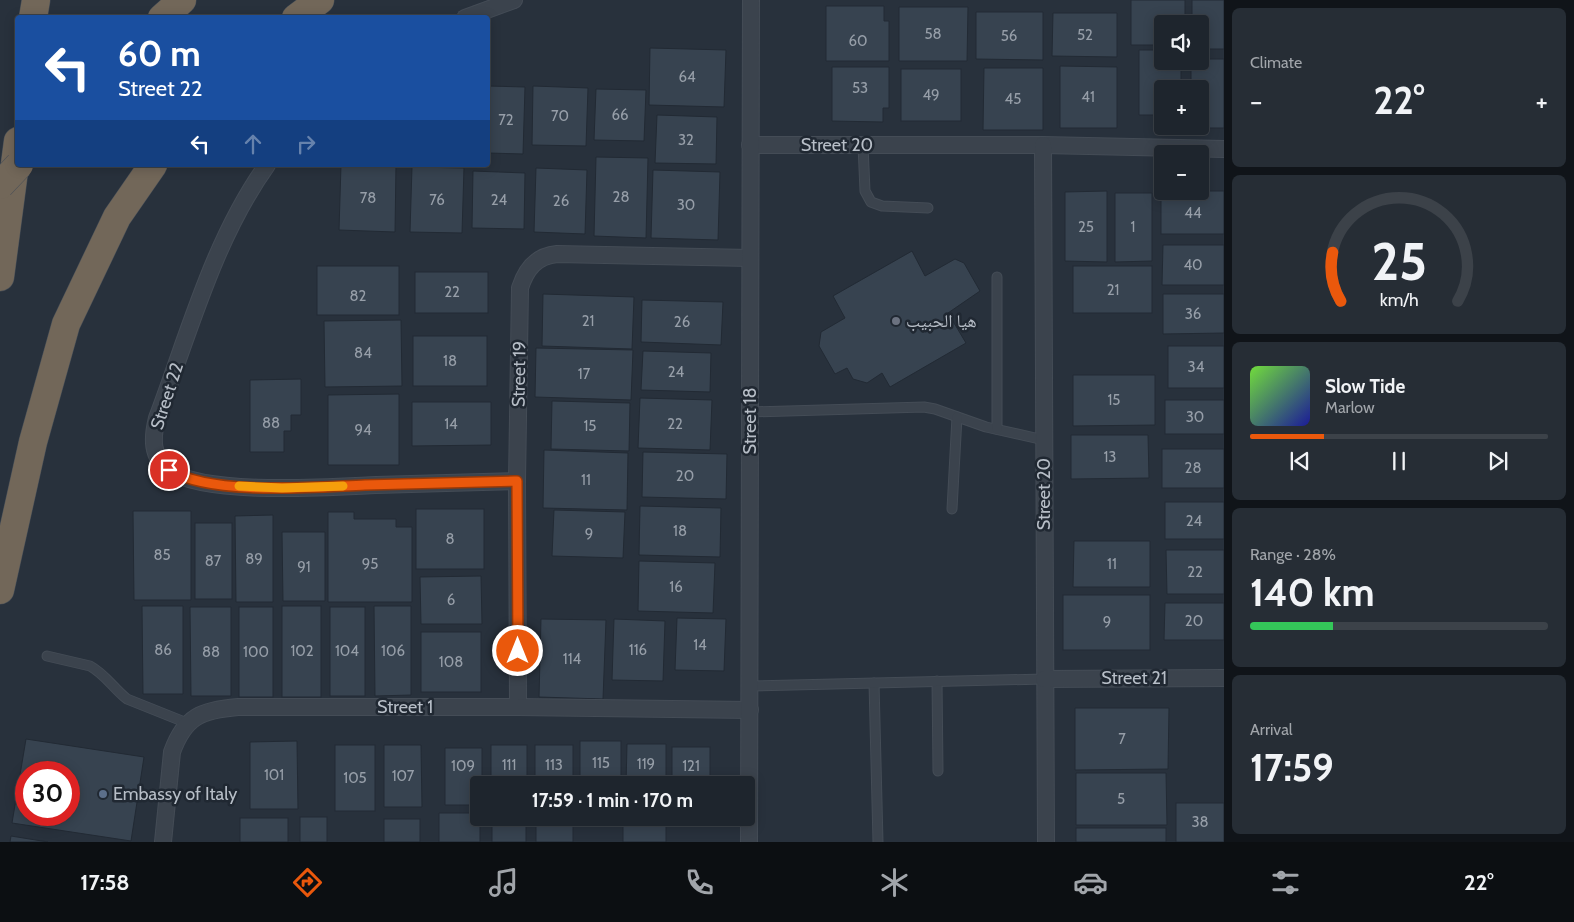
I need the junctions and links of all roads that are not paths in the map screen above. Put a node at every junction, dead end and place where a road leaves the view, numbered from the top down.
1 (36, 0) edge
2 (182, 0) edge
3 (320, 0) edge
4 (514, 0) edge
5 (751, 0) edge
6 (34, 15) edge
7 (165, 15) edge
8 (300, 15) edge
9 (473, 15) edge
10 (750, 145) junction
11 (863, 145) junction
12 (1043, 145) junction
13 (1224, 149) edge
14 (15, 164) edge
15 (17, 167) edge
16 (152, 167) edge
17 (267, 167) edge
18 (0, 185) edge
19 (928, 208) dead end
20 (750, 258) junction
21 (0, 277) edge
22 (997, 277) dead end
23 (750, 412) junction
24 (957, 417) junction
25 (997, 429) junction
26 (1044, 440) junction
27 (517, 481) junction
28 (952, 509) dead end
29 (0, 590) edge
30 (47, 656) dead end
31 (1044, 678) junction
32 (1224, 678) edge
33 (937, 682) junction
34 (874, 683) junction
35 (750, 686) junction
36 (518, 707) junction
37 (750, 710) junction
38 (187, 723) junction
39 (938, 772) dead end
40 (163, 842) edge
41 (749, 842) edge
42 (878, 842) edge
43 (1046, 842) edge

1 - 6 highway
2 - 7 highway
3 - 8 highway
4 - 9 street
5 - 10 street, Street 18
10 - 11 street, Street 20
10 - 20 street, Street 18
11 - 12 street, Street 20
11 - 19 lane
12 - 13 street, Street 20
12 - 26 street, Street 20
14 - 21 highway
15 - 18 highway, bridge
16 - 29 highway
17 - 27 street, Street 22
20 - 23 street, Street 18
20 - 27 street, Street 19
22 - 25 lane
23 - 24 lane
23 - 35 street, Street 18
24 - 25 lane
24 - 28 lane
25 - 26 lane
26 - 31 street, Street 20
27 - 36 street, Street 19
30 - 38 lane
31 - 32 street, Street 21
31 - 33 lane
31 - 43 street, Street 20
33 - 34 lane
33 - 39 lane
34 - 35 lane
34 - 42 lane
35 - 37 street, Street 18
36 - 37 street, Street 1
36 - 38 street, Street 1
37 - 41 street, Street 18
38 - 40 street

